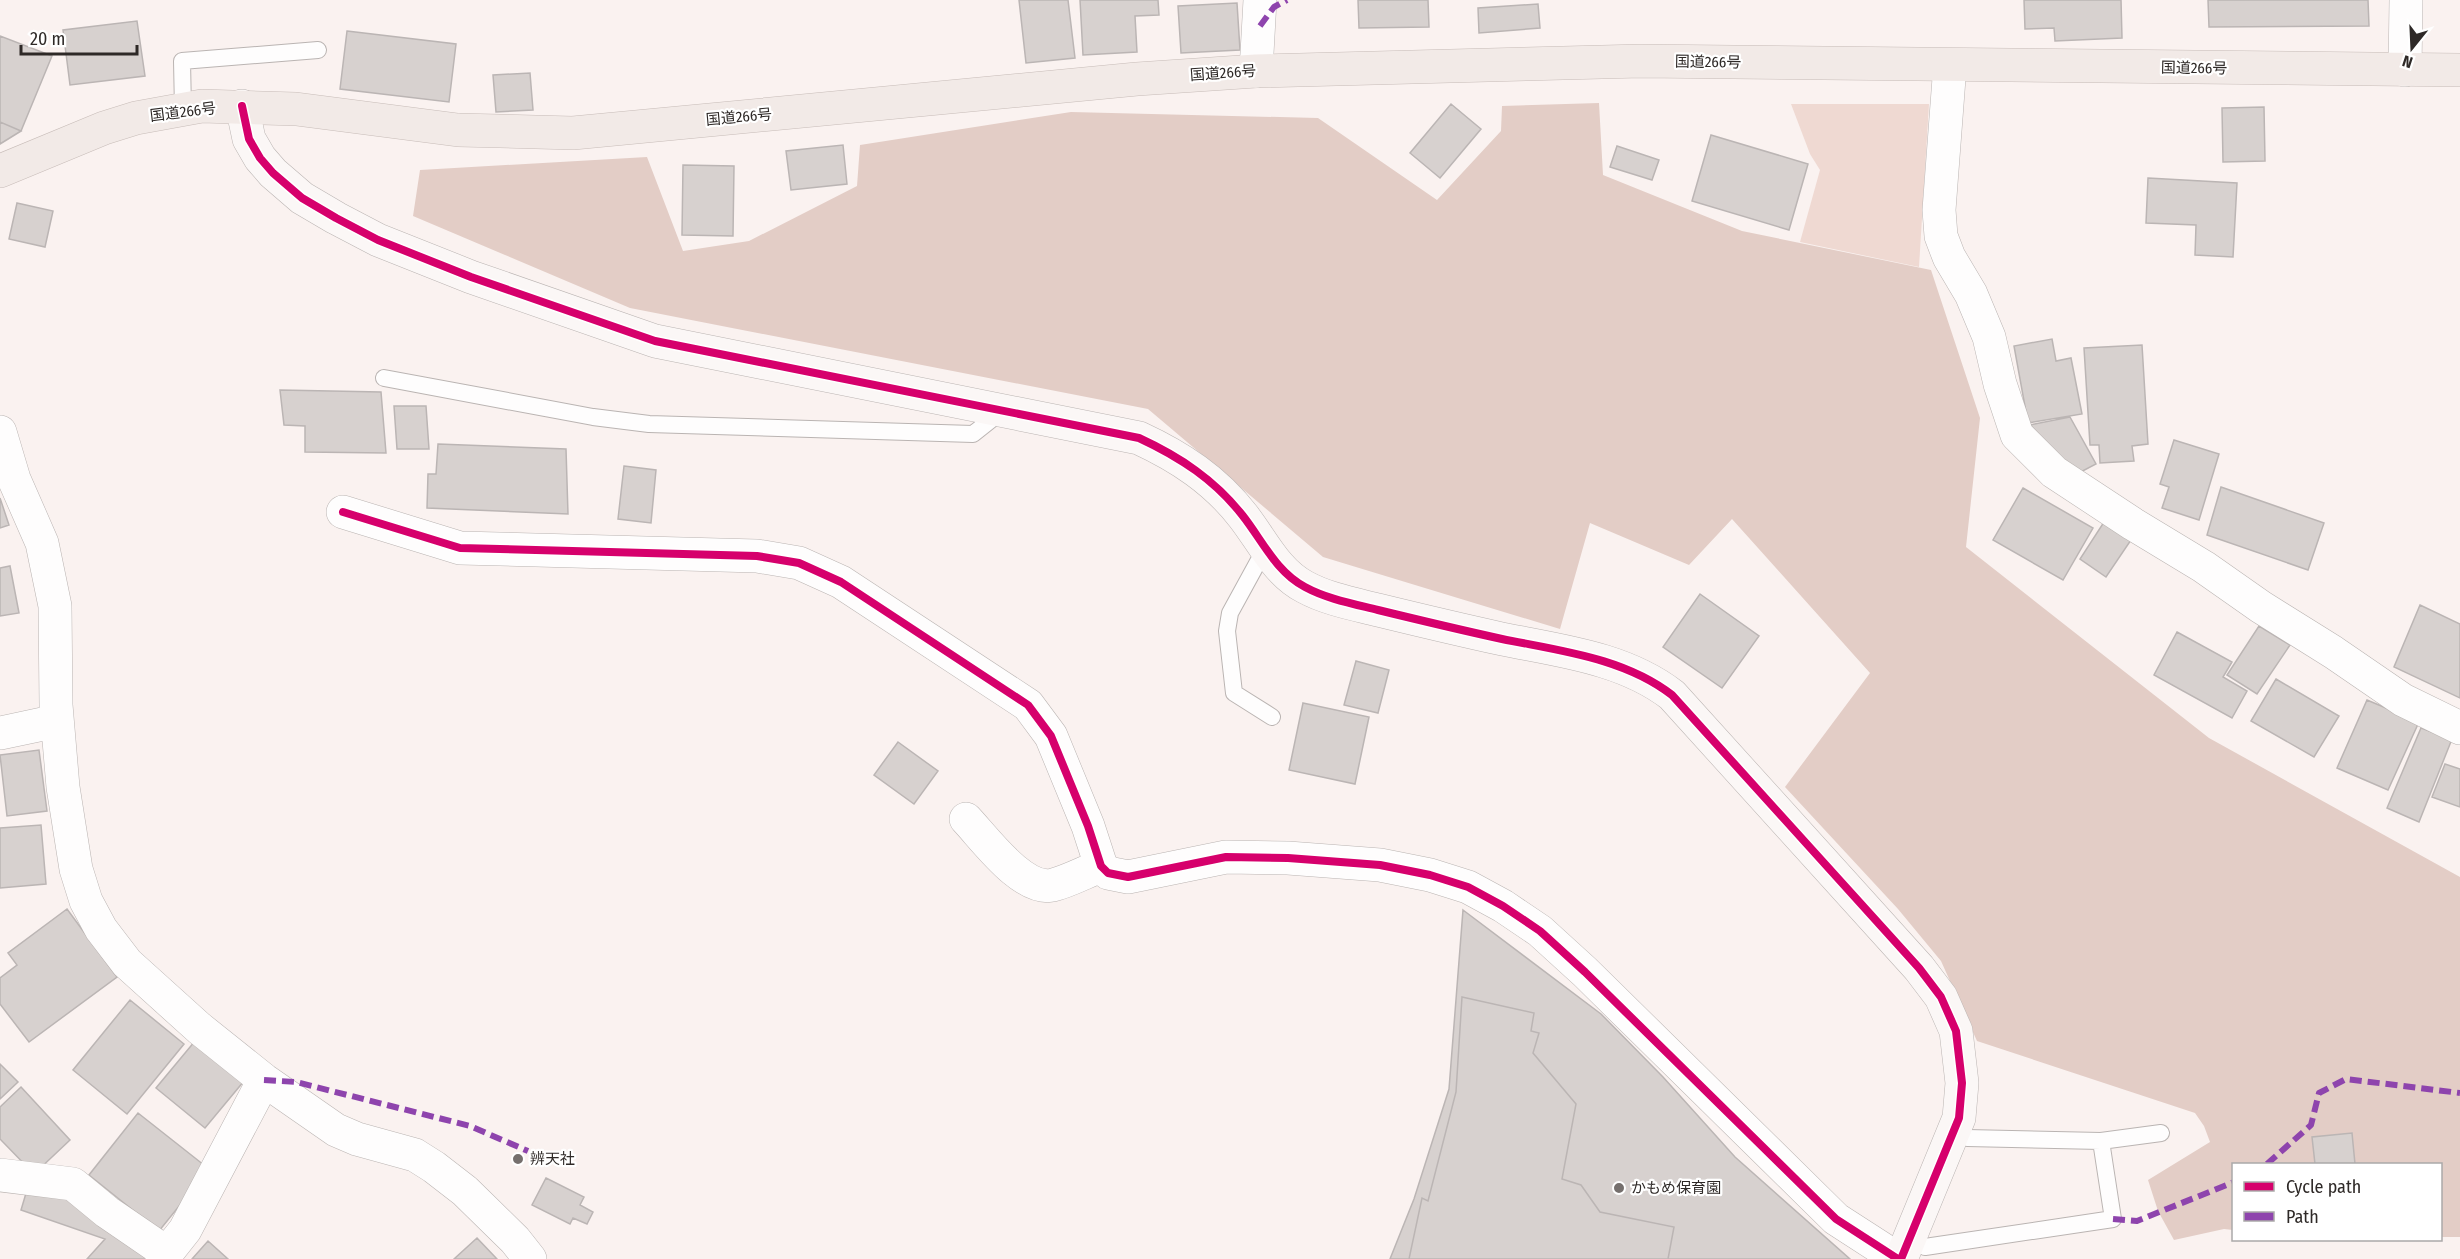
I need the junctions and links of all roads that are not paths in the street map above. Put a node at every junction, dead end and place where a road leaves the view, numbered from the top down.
1 (1260, 0) edge
2 (2406, 0) edge
3 (318, 50) dead end
4 (1950, 65) junction
5 (2405, 70) junction
6 (2460, 70) edge
7 (1257, 71) junction
8 (242, 106) junction
9 (183, 109) junction
10 (0, 171) edge
11 (384, 378) dead end
12 (1002, 410) junction
13 (0, 432) edge
14 (343, 512) dead end
15 (1265, 549) junction
16 (1272, 717) dead end
17 (57, 721) junction
18 (2460, 728) edge
19 (0, 733) edge
20 (966, 819) dead end
21 (1101, 866) junction
22 (264, 1080) junction
23 (2161, 1133) dead end
24 (1960, 1136) junction
25 (2101, 1141) junction
26 (0, 1175) edge
27 (1908, 1252) edge
28 (165, 1256) edge
29 (530, 1259) edge

1 - 7 street
2 - 5 street
3 - 9 lane
4 - 5 highway, 国道266号
4 - 7 highway, 国道266号
4 - 18 street
5 - 6 highway, 国道266号
7 - 8 highway, 国道266号
8 - 9 highway, 国道266号
8 - 12 street
9 - 10 highway, 国道266号
11 - 12 lane
12 - 15 street
13 - 17 street
14 - 21 street
15 - 16 lane
15 - 24 street
17 - 19 street
17 - 22 street
20 - 21 street
21 - 27 street
22 - 28 street
22 - 29 street
23 - 25 lane
24 - 25 lane
24 - 27 street
25 - 27 lane
26 - 28 street

